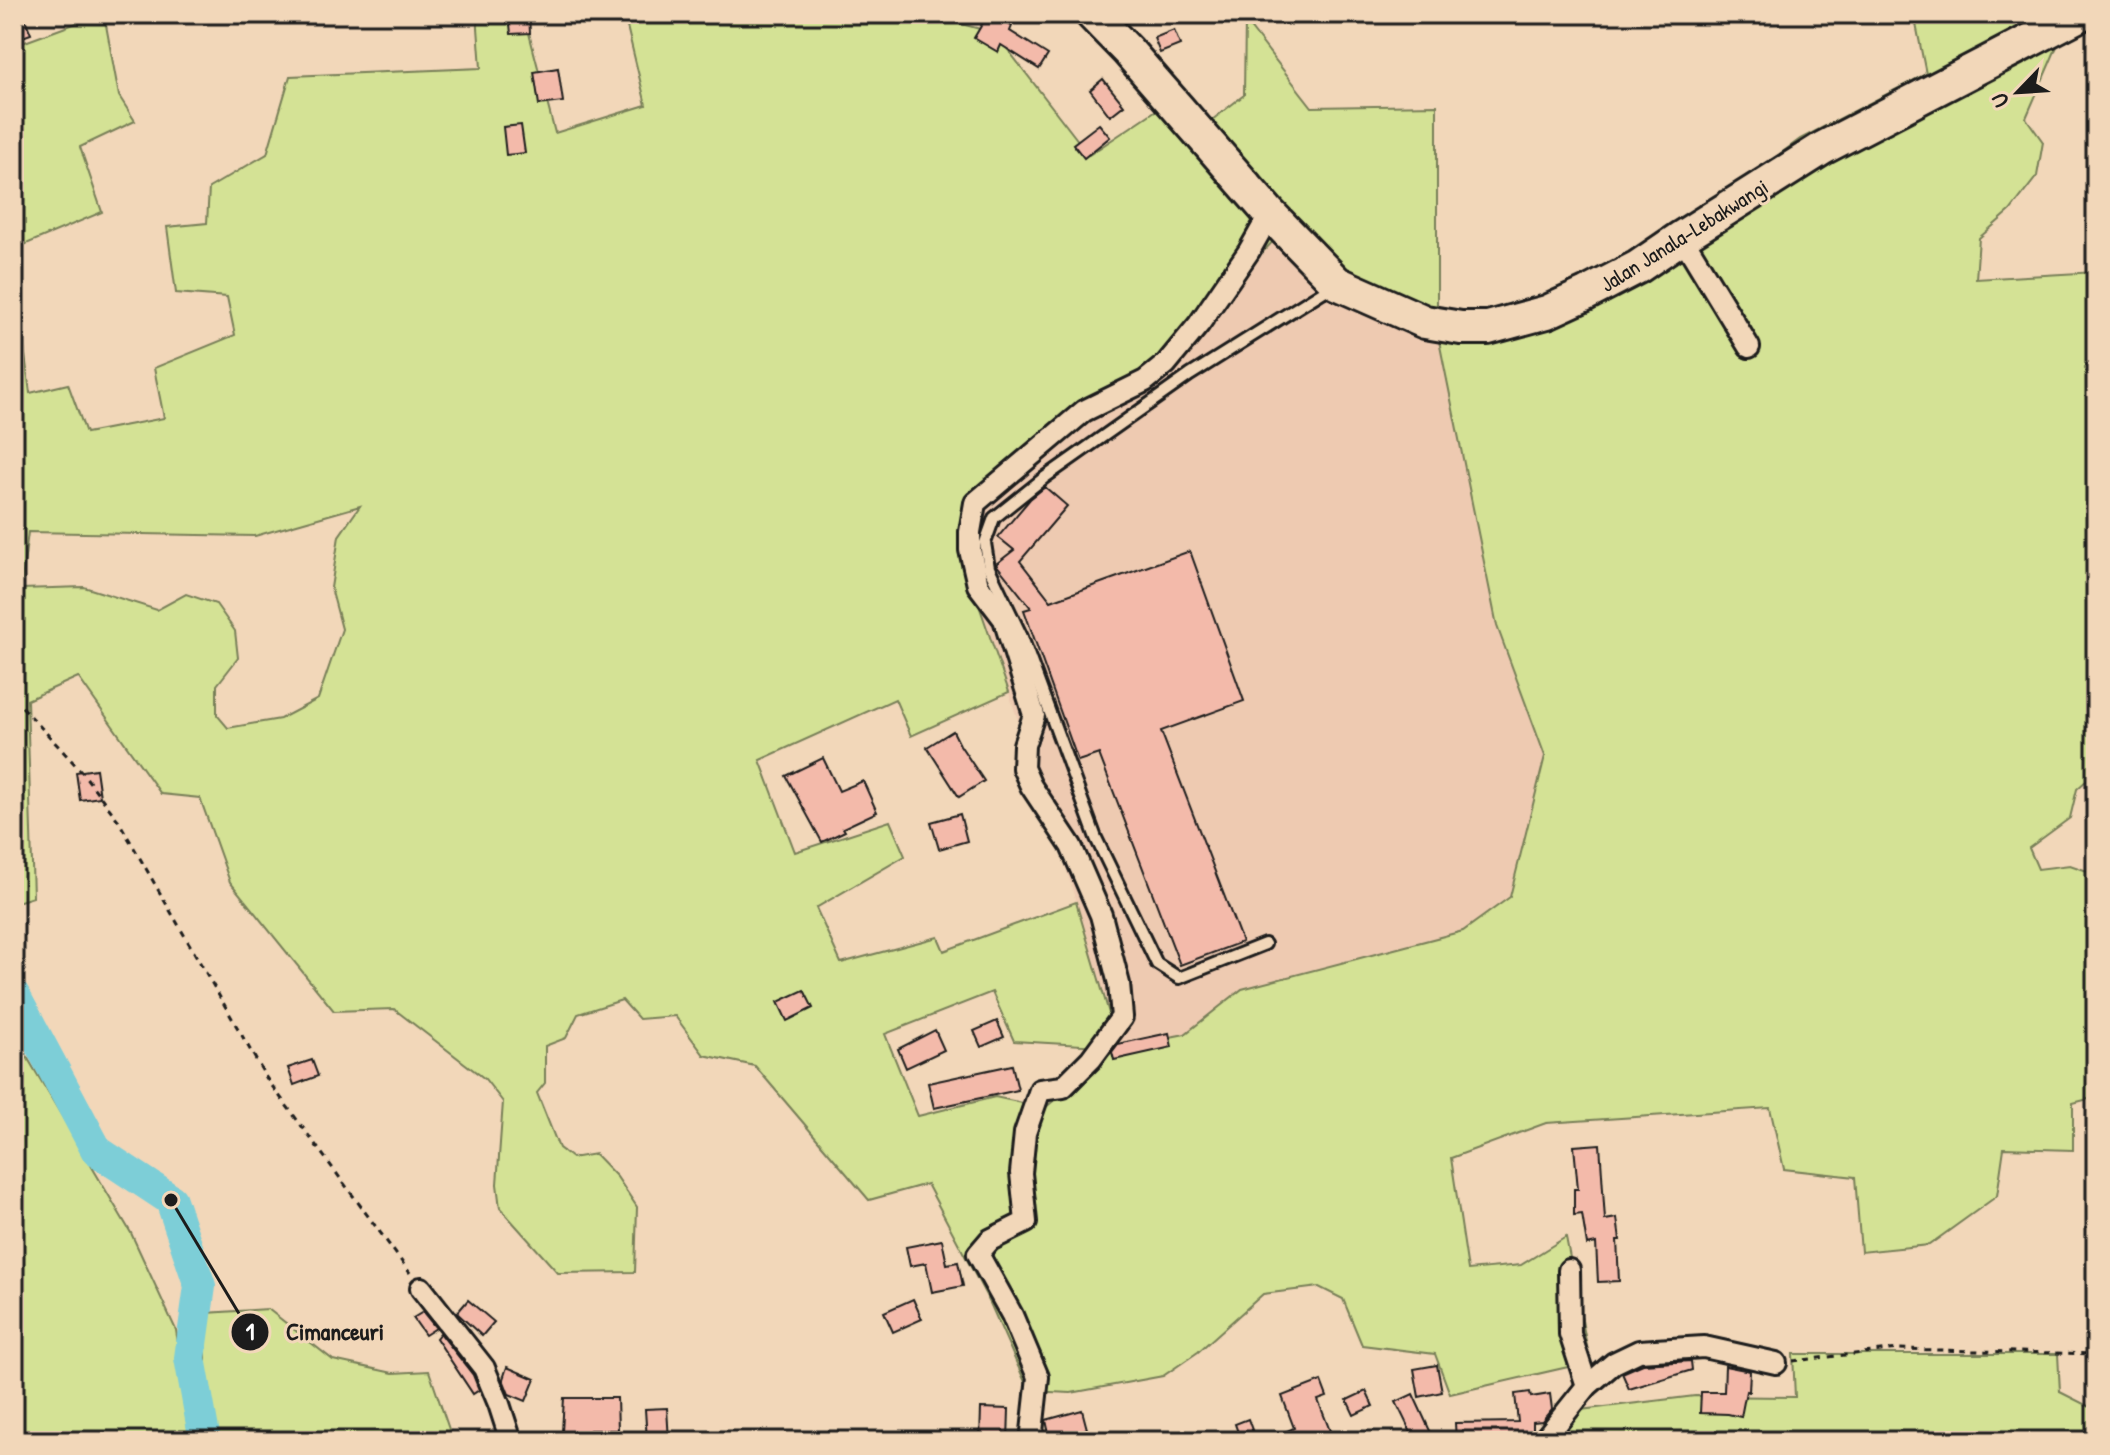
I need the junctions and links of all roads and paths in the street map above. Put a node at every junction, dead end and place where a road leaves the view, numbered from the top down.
1 (1092, 14) edge
2 (2081, 14) edge
3 (1270, 214) junction
4 (1682, 237) junction
5 (1337, 283) junction
6 (1749, 347) dead end
7 (14, 698) edge
8 (1265, 944) dead end
9 (1569, 1270) dead end
10 (421, 1288) joint
11 (2096, 1354) edge
12 (1776, 1363) joint
13 (1587, 1386) junction
14 (511, 1441) edge
15 (1031, 1441) edge
16 (1543, 1441) edge

1 - 3 main road, Jalan Janala–Lebakwangi
2 - 4 main road, Jalan Janala–Lebakwangi
3 - 5 main road, Jalan Janala–Lebakwangi
3 - 15 street
4 - 5 main road, Jalan Janala–Lebakwangi
4 - 6 street
5 - 8 lane
7 - 10 path
9 - 13 street
10 - 14 street
11 - 12 path
12 - 13 street
13 - 16 street

